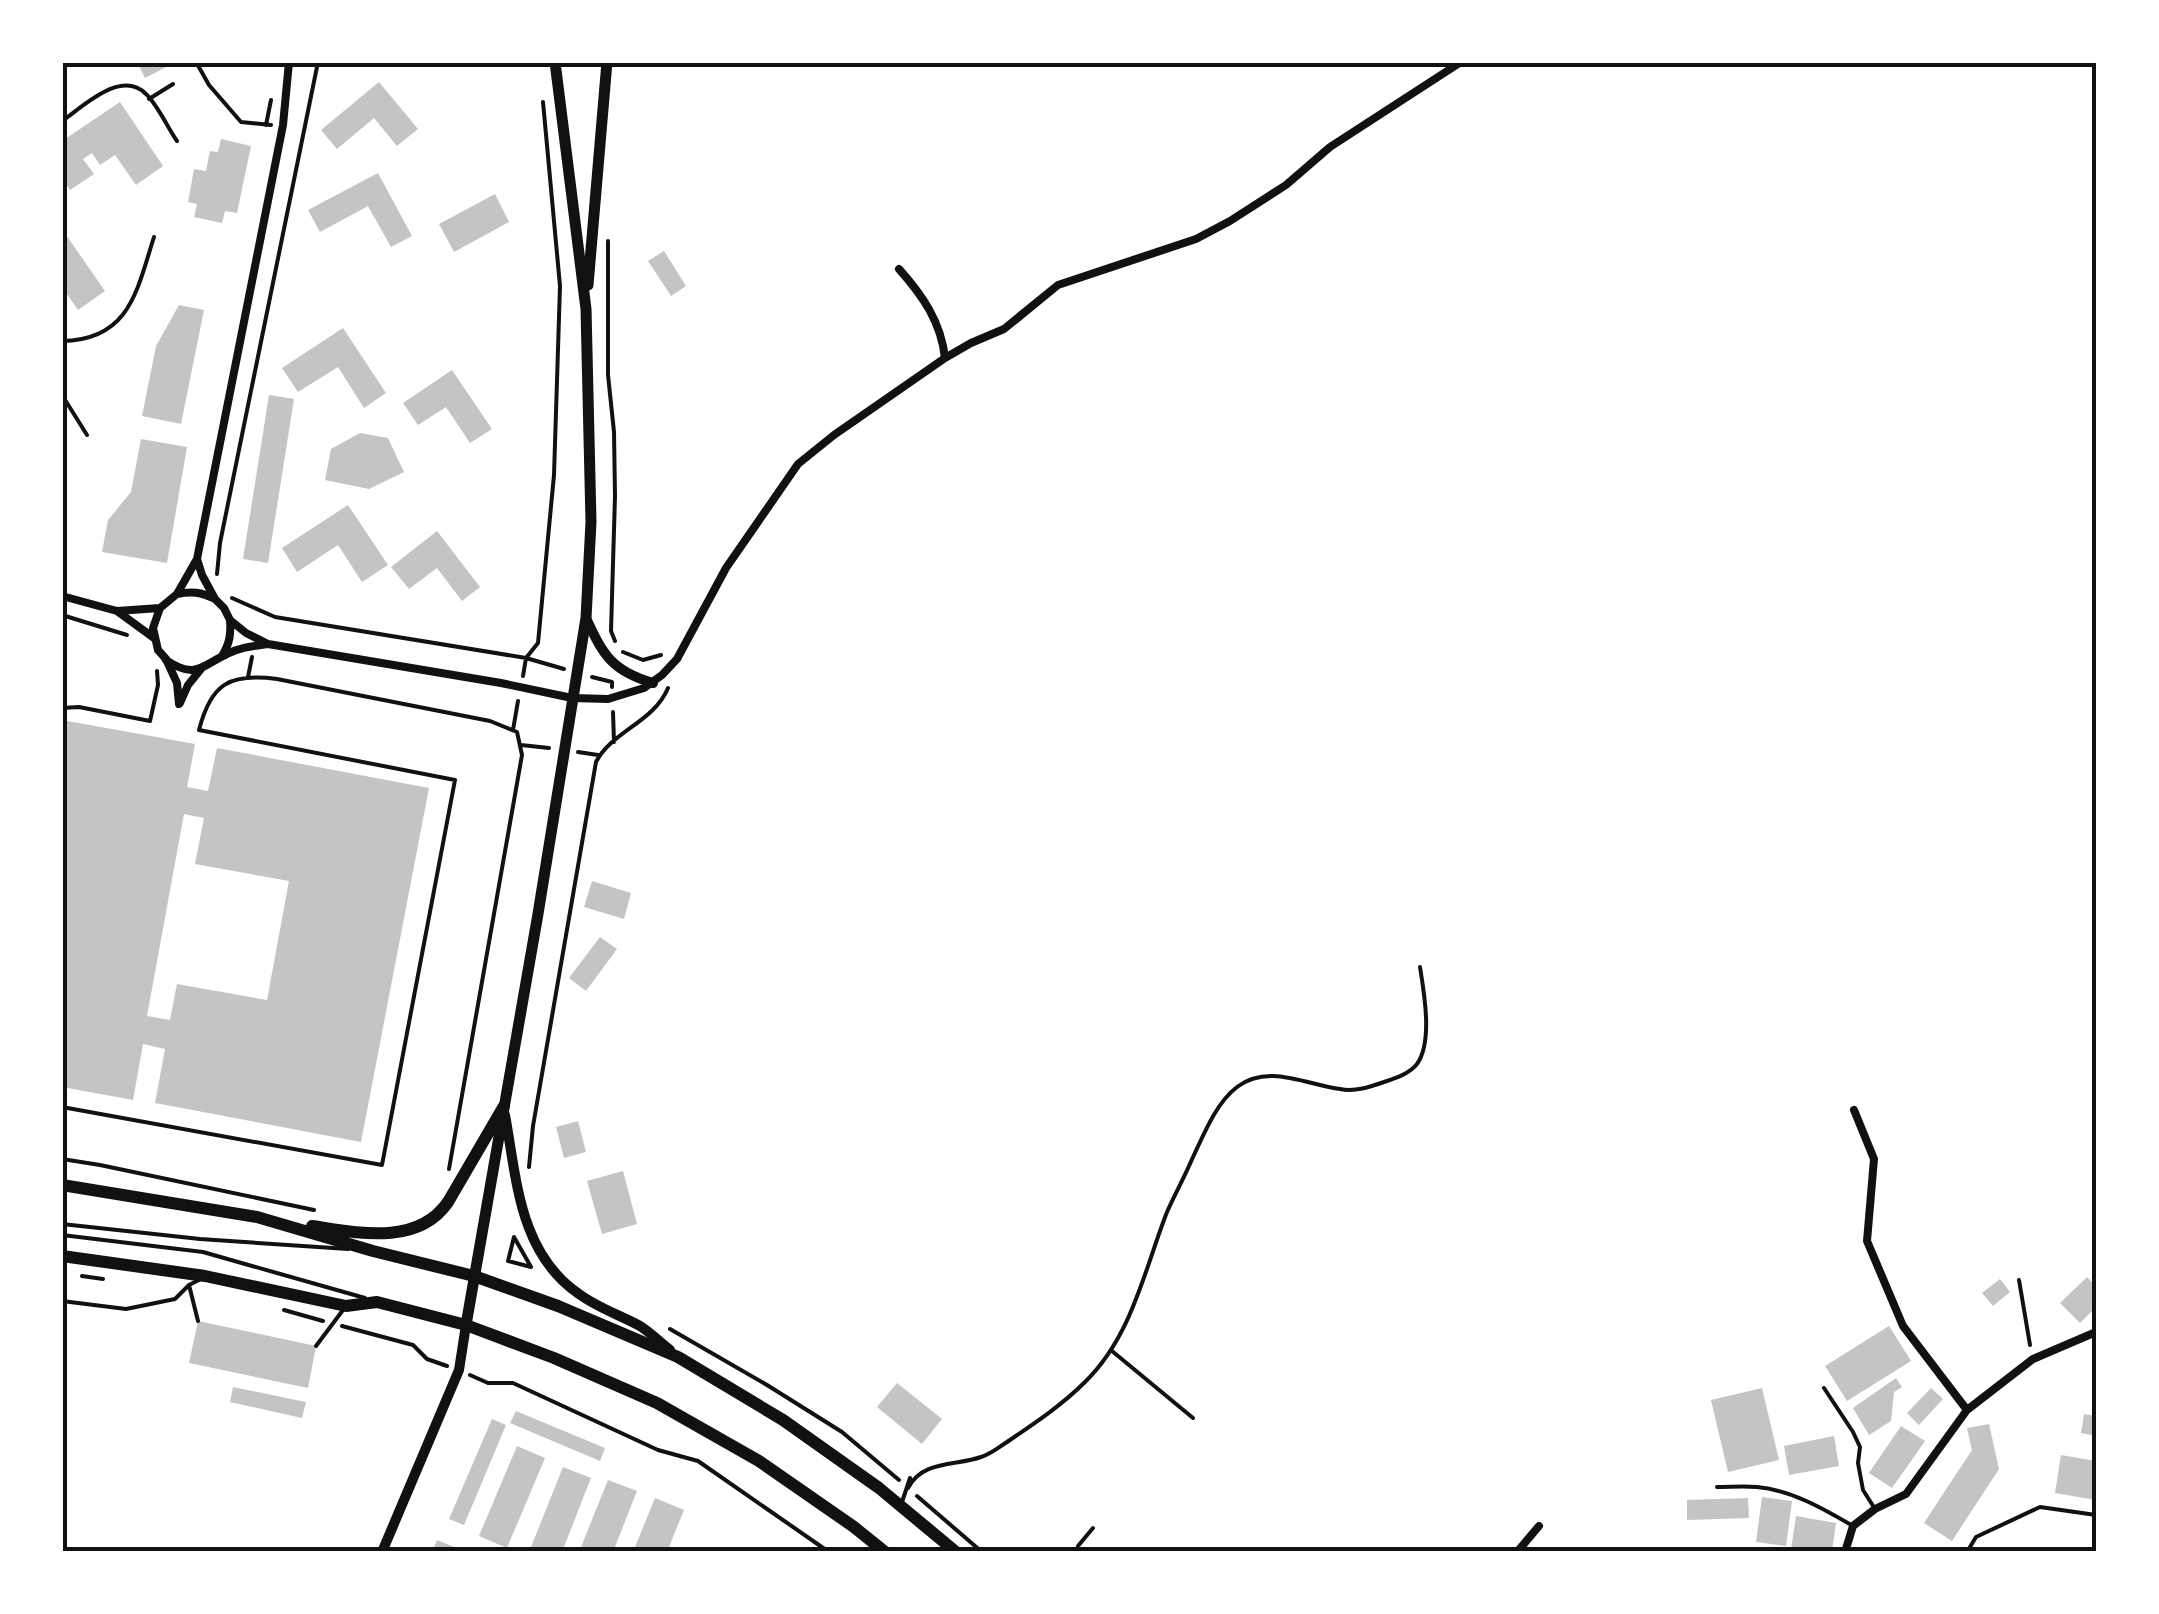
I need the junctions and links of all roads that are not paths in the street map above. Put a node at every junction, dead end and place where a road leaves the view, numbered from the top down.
1 (290, 62) edge
2 (554, 62) edge
3 (606, 62) edge
4 (1461, 62) edge
5 (899, 270) dead end
6 (586, 309) junction
7 (945, 358) junction
8 (197, 559) junction
9 (177, 594) junction
10 (62, 596) edge
11 (215, 598) junction
12 (160, 608) junction
13 (117, 611) junction
14 (586, 618) junction
15 (230, 620) junction
16 (154, 638) junction
17 (268, 644) junction
18 (222, 656) junction
19 (166, 660) junction
20 (201, 669) junction
21 (653, 683) junction
22 (572, 698) junction
23 (1420, 967) dead end
24 (504, 1106) junction
25 (1854, 1110) dead end
26 (62, 1185) edge
27 (257, 1217) junction
28 (62, 1224) edge
29 (62, 1235) edge
30 (372, 1251) junction
31 (62, 1256) edge
32 (205, 1276) junction
33 (474, 1276) junction
34 (189, 1285) junction
35 (62, 1301) edge
36 (377, 1302) junction
37 (346, 1306) junction
38 (198, 1321) dead end
39 (466, 1325) junction
40 (2096, 1332) edge
41 (316, 1346) dead end
42 (1112, 1352) junction
43 (678, 1357) junction
44 (1824, 1388) dead end
45 (1967, 1410) junction
46 (1193, 1418) dead end
47 (910, 1478) dead end
48 (1717, 1487) dead end
49 (908, 1488) junction
50 (901, 1506) junction
51 (1875, 1509) junction
52 (2096, 1515) edge
53 (1540, 1526) dead end
54 (1853, 1526) junction
55 (1093, 1528) dead end
56 (382, 1552) edge
57 (884, 1552) edge
58 (956, 1552) edge
59 (1077, 1552) edge
60 (1517, 1552) edge
61 (1845, 1552) edge
62 (1967, 1552) edge

1 - 8 street
2 - 6 main road
3 - 6 main road
4 - 7 street
5 - 7 street
6 - 14 main road
7 - 21 street
8 - 9 street
8 - 11 street
9 - 11 street
9 - 12 street
10 - 13 street
11 - 15 street
12 - 13 street
12 - 16 street
13 - 16 street
14 - 21 street
14 - 22 main road
15 - 17 street
15 - 18 street
16 - 19 street
17 - 18 street
17 - 22 street
18 - 20 street
19 - 20 street
19 - 20 street
21 - 22 street
22 - 24 main road
23 - 42 lane
24 - 27 main road
24 - 33 main road
24 - 43 street
25 - 45 street
26 - 27 main road
27 - 30 main road
28 - 30 lane
29 - 36 lane
30 - 33 main road
31 - 32 main road
32 - 34 lane
32 - 37 main road
33 - 39 main road
33 - 43 main road
34 - 35 lane
34 - 38 lane
36 - 37 main road
36 - 39 main road
37 - 41 lane
39 - 56 street
39 - 57 main road
40 - 45 street
42 - 46 lane
42 - 49 lane
43 - 50 main road
44 - 51 lane
45 - 51 street
47 - 49 lane
48 - 54 lane
49 - 50 lane
50 - 58 main road
51 - 54 street
52 - 62 lane
53 - 60 street
54 - 61 street
55 - 59 lane

